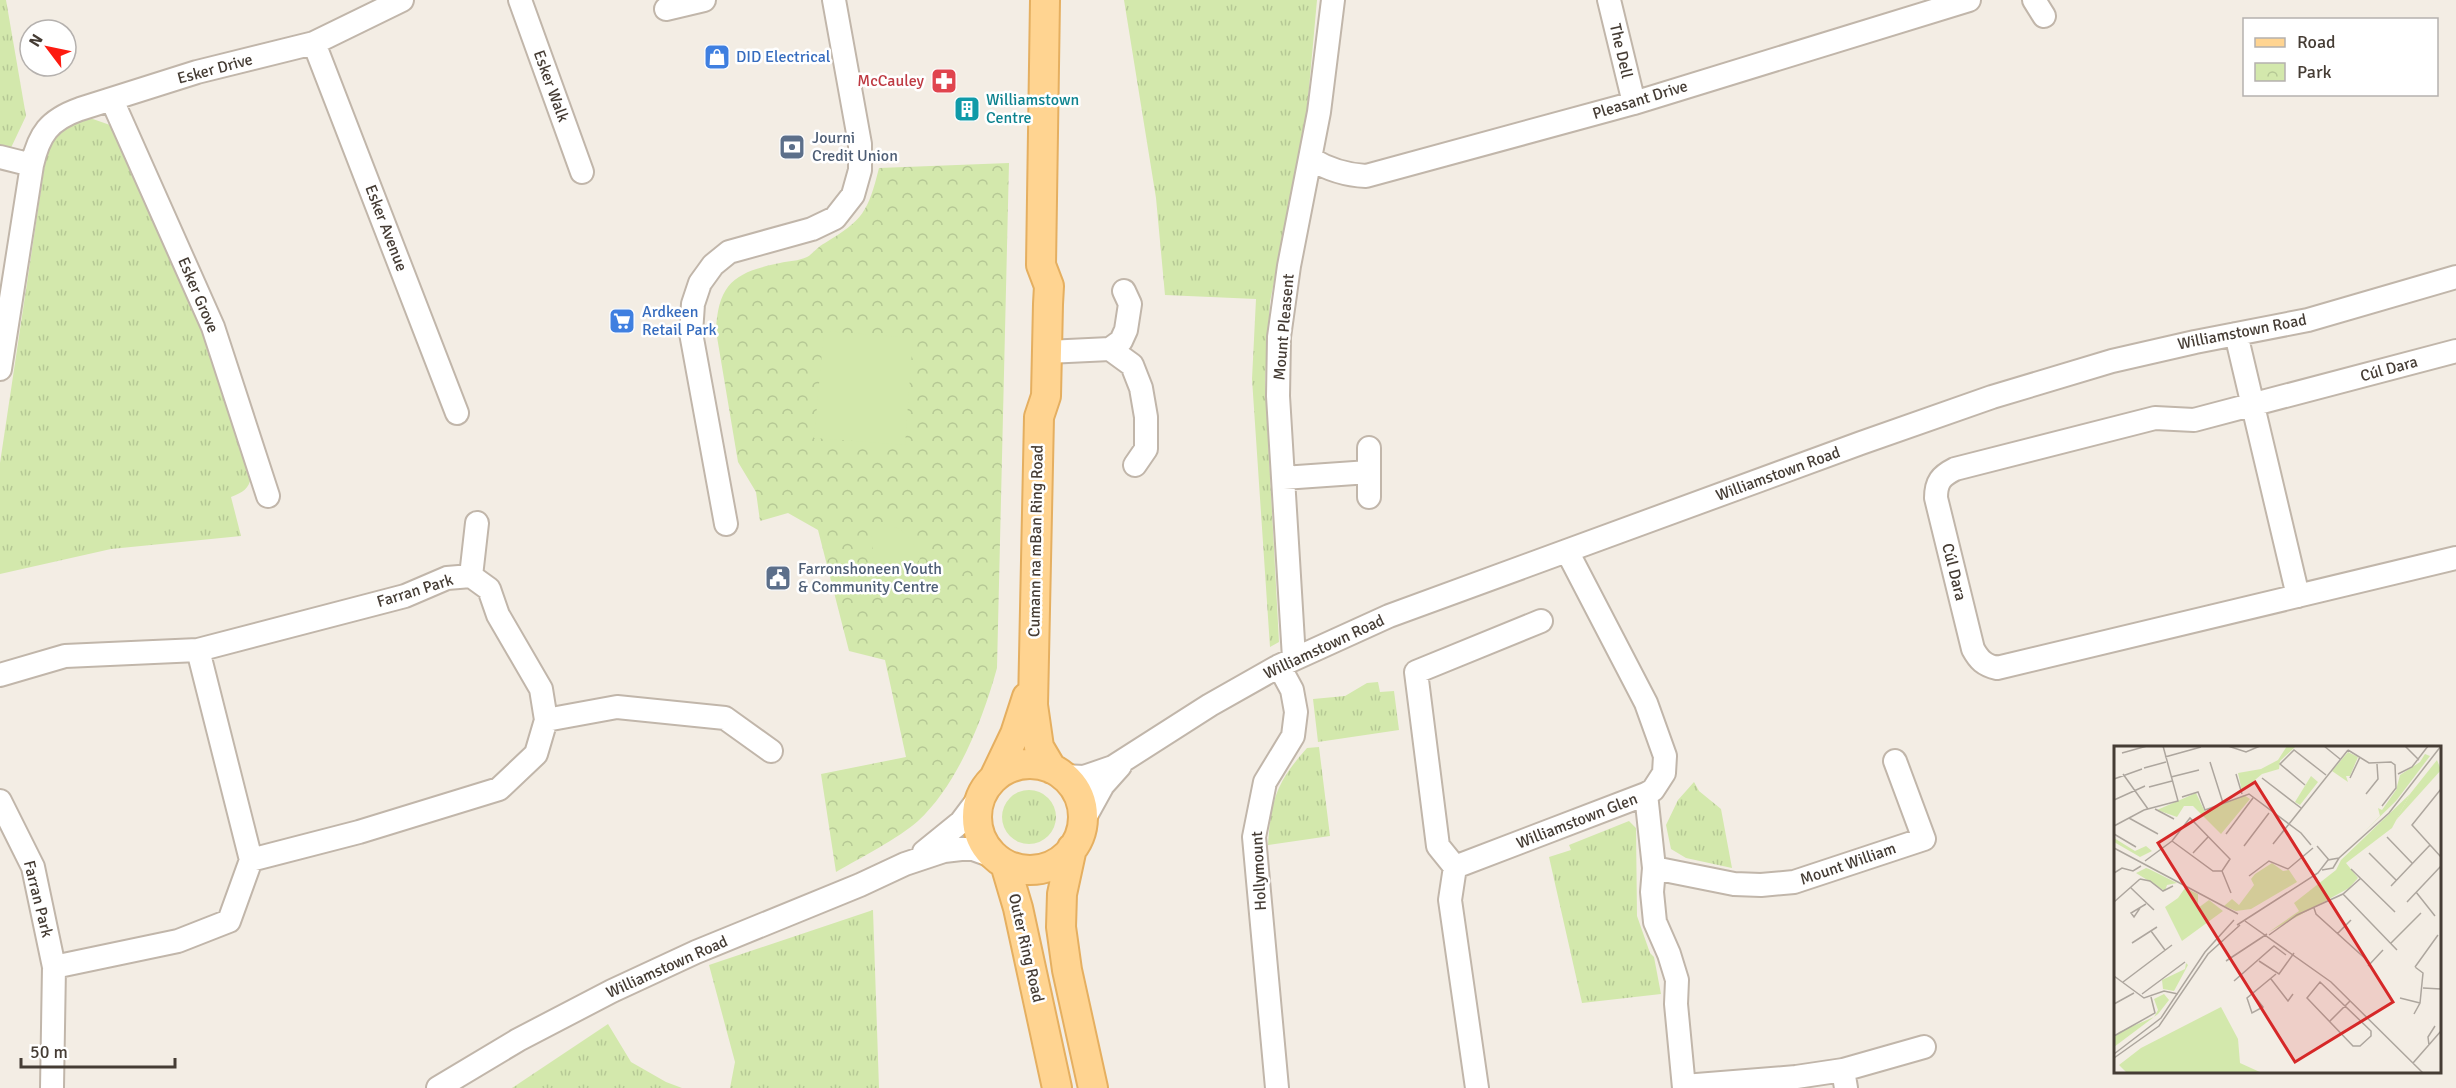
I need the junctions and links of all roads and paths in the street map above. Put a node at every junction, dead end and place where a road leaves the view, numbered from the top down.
1 (402, 0) edge
2 (520, 0) edge
3 (704, 0) edge
4 (834, 0) edge
5 (1045, 0) edge
6 (1333, 0) edge
7 (1609, 0) edge
8 (1969, 0) edge
9 (666, 9) dead end
10 (314, 43) junction
11 (112, 100) junction
12 (1634, 103) junction
13 (34, 155) junction
14 (0, 157) edge
15 (1311, 159) junction
16 (582, 172) dead end
17 (1041, 265) junction
18 (2456, 277) edge
19 (1124, 291) dead end
20 (2236, 334) junction
21 (1110, 349) junction
22 (2456, 351) edge
23 (1047, 352) junction
24 (0, 367) edge
25 (2253, 404) junction
26 (458, 412) dead end
27 (1039, 417) junction
28 (1369, 448) dead end
29 (1135, 465) dead end
30 (1370, 472) junction
31 (1283, 478) junction
32 (268, 496) dead end
33 (1369, 497) dead end
34 (477, 523) dead end
35 (726, 524) dead end
36 (1567, 551) junction
37 (2456, 558) edge
38 (471, 576) junction
39 (2298, 596) junction
40 (1541, 621) dead end
41 (198, 650) junction
42 (1287, 662) junction
43 (1033, 666) junction
44 (0, 675) edge
45 (546, 720) junction
46 (771, 751) dead end
47 (1132, 755) junction
48 (1894, 761) dead end
49 (1057, 772) junction
50 (989, 784) junction
51 (1646, 794) junction
52 (0, 801) edge
53 (1077, 835) junction
54 (251, 860) junction
55 (1000, 861) junction
56 (904, 864) junction
57 (1455, 867) junction
58 (1654, 868) junction
59 (54, 968) junction
60 (1924, 1047) dead end
61 (1844, 1079) edge
62 (1684, 1087) edge
63 (52, 1088) edge
64 (438, 1088) edge
65 (1057, 1088) edge
66 (1093, 1088) edge
67 (1277, 1088) edge
68 (1477, 1088) edge

1 - 10 street, Esker Drive
2 - 16 street, Esker Walk
3 - 9 street
4 - 35 street
5 - 17 main road, Cumann na mBan Ring Road
6 - 15 street, Mount Pleasent
7 - 12 street, The Dell
8 - 12 street, Pleasant Drive
10 - 11 street, Esker Drive
10 - 26 street, Esker Avenue
11 - 13 street, Esker Drive
11 - 32 street, Esker Grove
12 - 15 street, Pleasant Drive
13 - 14 street
13 - 24 street
15 - 31 street, Mount Pleasent
17 - 23 main road, Cumann na mBan Ring Road
17 - 27 main road, Cumann na mBan Ring Road
18 - 20 street, Williamstown Road
19 - 21 street
20 - 25 street
20 - 36 street, Williamstown Road
21 - 23 street
21 - 29 street
22 - 25 street, Cúl Dara
23 - 27 main road, Cumann na mBan Ring Road
25 - 39 street
25 - 39 street, Cúl Dara
27 - 43 main road, Cumann na mBan Ring Road
28 - 30 street
30 - 31 street
30 - 33 street
31 - 42 street, Mount Pleasent
34 - 38 street
36 - 42 street, Williamstown Road
36 - 51 street, Williamstown Glen
37 - 39 street, Cúl Dara
38 - 41 street, Farran Park
38 - 45 street, Farran Park
40 - 57 street
41 - 44 street, Farran Park
41 - 54 street
42 - 47 street, Williamstown Road
42 - 67 street, Hollymount
43 - 49 main road, Cumann na mBan Ring Road
43 - 50 main road, Cumann na mBan Ring Road
45 - 46 street
45 - 54 street, Farran Park
47 - 49 street, Williamstown Road
47 - 53 street, Williamstown Road
48 - 58 street, Mount William
49 - 50 main road
49 - 53 main road
50 - 55 main road
50 - 56 street
51 - 57 street, Williamstown Glen
51 - 58 street
52 - 59 street, Farran Park
53 - 55 main road
53 - 66 main road
54 - 59 street
55 - 56 street
55 - 65 main road, Outer Ring Road
56 - 64 street, Williamstown Road
57 - 68 street
58 - 62 street
59 - 63 street, Farran Park
60 - 61 street
61 - 62 street

